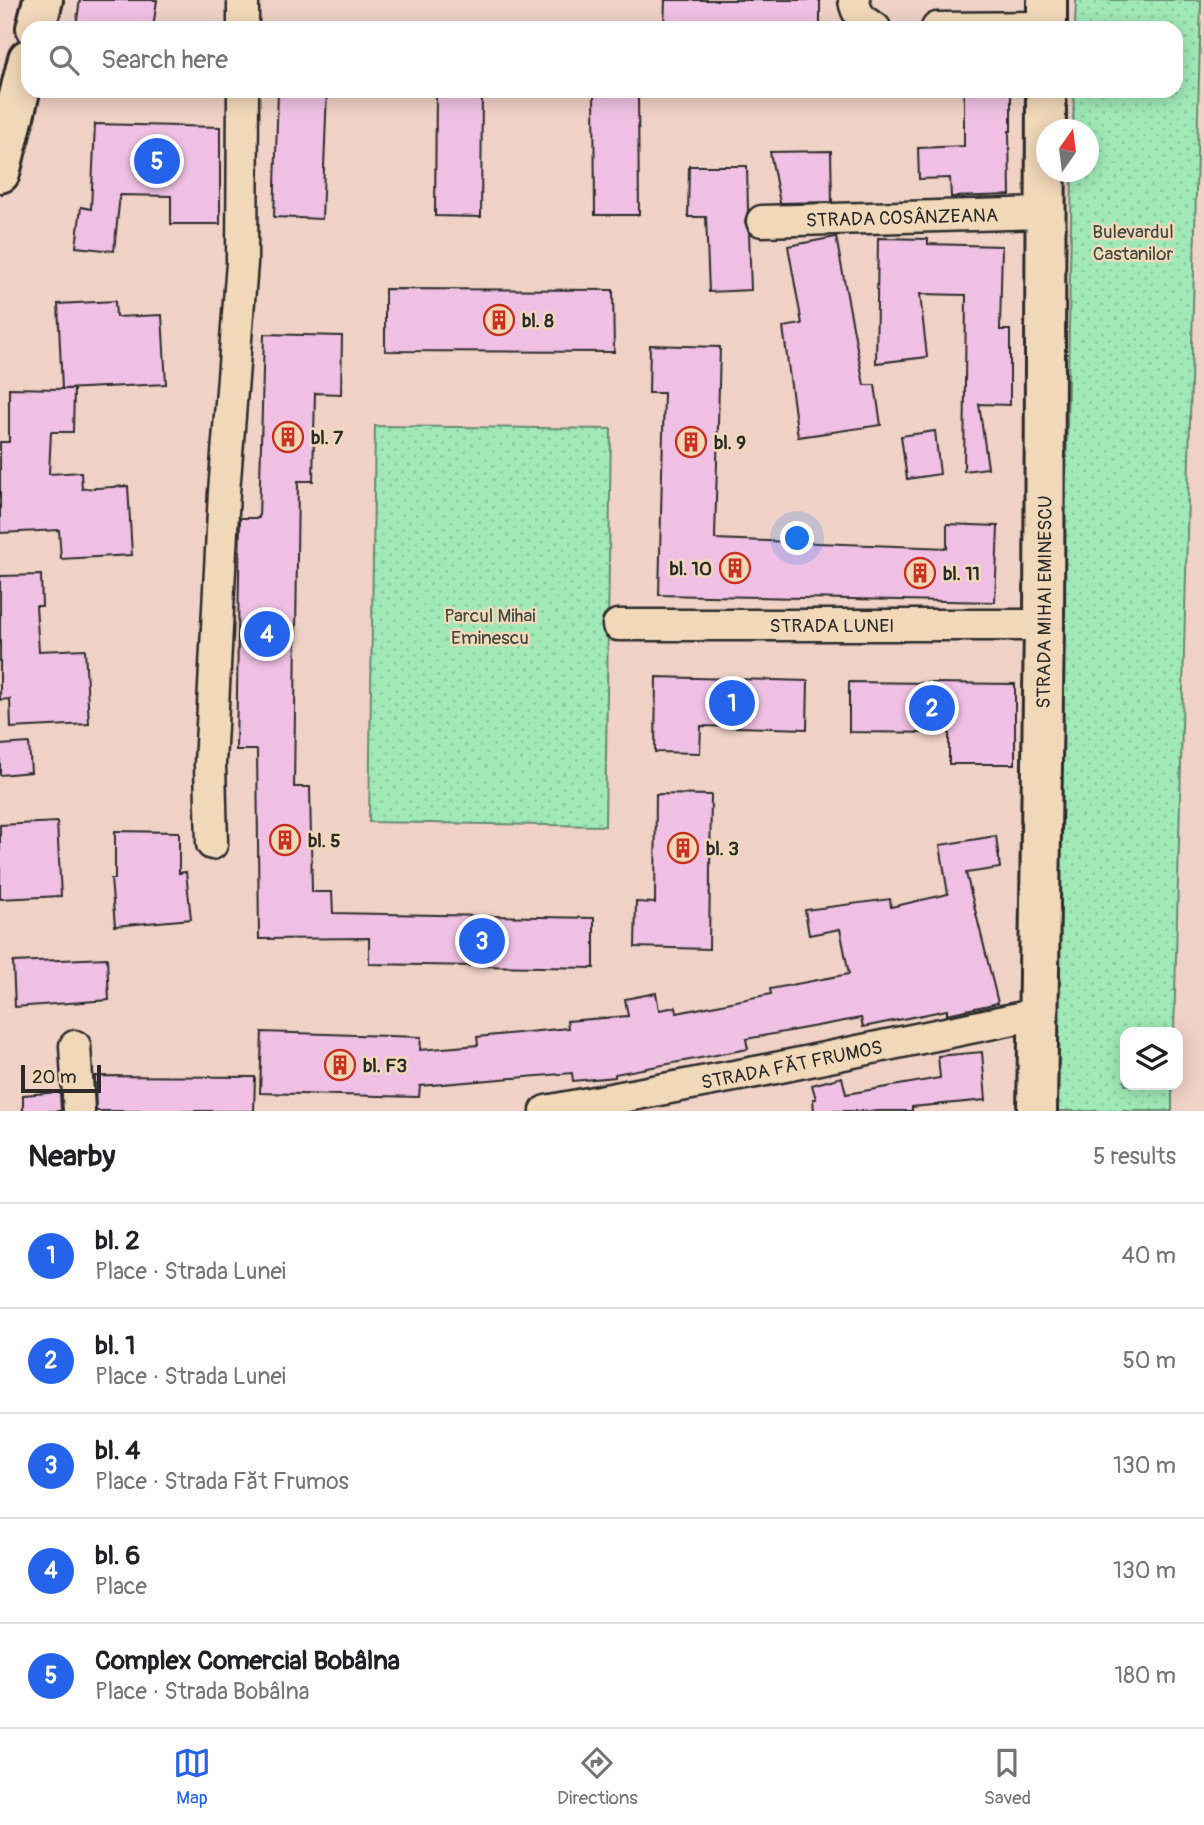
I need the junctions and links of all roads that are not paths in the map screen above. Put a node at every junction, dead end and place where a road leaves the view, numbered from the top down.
1 (43, 0) edge
2 (243, 0) edge
3 (855, 0) edge
4 (1047, 18) edge
5 (38, 21) edge
6 (243, 21) edge
7 (864, 21) edge
8 (1014, 21) edge
9 (21, 88) edge
10 (243, 98) edge
11 (1046, 98) edge
12 (0, 173) edge
13 (1044, 213) junction
14 (762, 221) dead end
15 (618, 625) dead end
16 (1044, 625) junction
17 (212, 844) dead end
18 (1038, 1014) junction
19 (75, 1046) dead end
20 (79, 1111) edge
21 (546, 1111) edge
22 (1037, 1111) edge

1 - 5 street
2 - 6 street
3 - 7 street
4 - 8 street
9 - 12 street
10 - 17 street
11 - 13 street, STRADA MIHAI EMINESCU
13 - 14 street, STRADA COSÂNZEANA
13 - 16 street, STRADA MIHAI EMINESCU
15 - 16 street, STRADA LUNEI
16 - 18 street, STRADA MIHAI EMINESCU
18 - 21 street, STRADA FĂT FRUMOS
18 - 22 street, STRADA MIHAI EMINESCU
19 - 20 street

